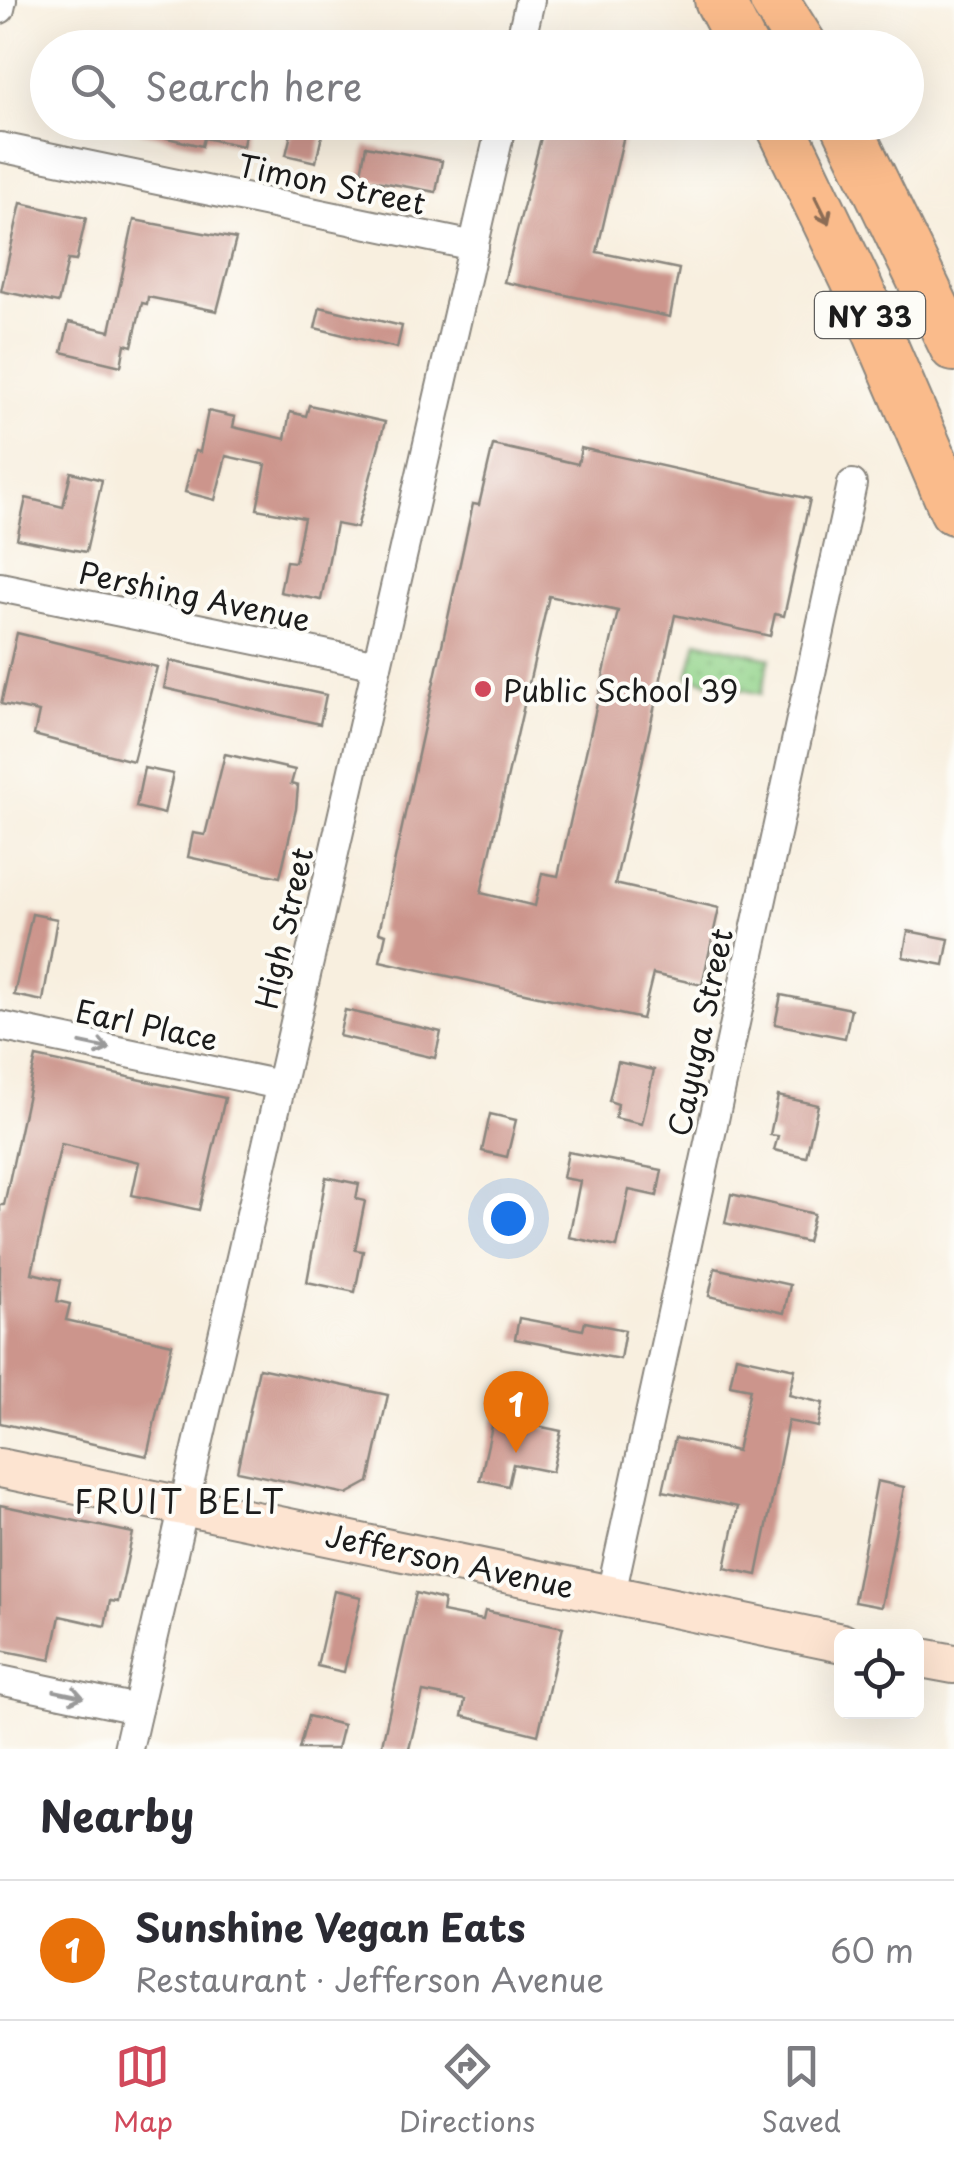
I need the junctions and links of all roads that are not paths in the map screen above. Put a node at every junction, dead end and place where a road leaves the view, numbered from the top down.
1 (2, 0) edge
2 (530, 0) edge
3 (719, 0) edge
4 (774, 0) edge
5 (0, 9) edge
6 (523, 30) edge
7 (735, 30) edge
8 (793, 30) edge
9 (498, 140) edge
10 (789, 140) edge
11 (853, 140) edge
12 (0, 147) edge
13 (474, 246) junction
14 (954, 347) edge
15 (852, 484) dead end
16 (954, 510) edge
17 (0, 588) edge
18 (377, 666) junction
19 (0, 1026) edge
20 (280, 1085) junction
21 (0, 1468) edge
22 (183, 1504) junction
23 (610, 1594) junction
24 (834, 1640) edge
25 (924, 1658) edge
26 (954, 1664) edge
27 (0, 1680) edge
28 (138, 1709) junction
29 (128, 1749) edge

1 - 5 street
2 - 6 street
3 - 7 highway
4 - 8 highway
9 - 13 street, High Street
10 -> 16 highway, NY 33
11 - 14 highway, NY 33
12 - 13 street, Timon Street
13 - 18 street, High Street
15 - 23 street, Cayuga Street
17 - 18 street, Pershing Avenue
18 - 20 street, High Street
19 -> 20 street, Earl Place
20 - 22 street, High Street
21 - 22 street, Jefferson Avenue
22 - 23 street, Jefferson Avenue
22 - 28 street, High Street
23 - 24 street, Jefferson Avenue
25 - 26 street
27 -> 28 street
28 - 29 street, High Street

